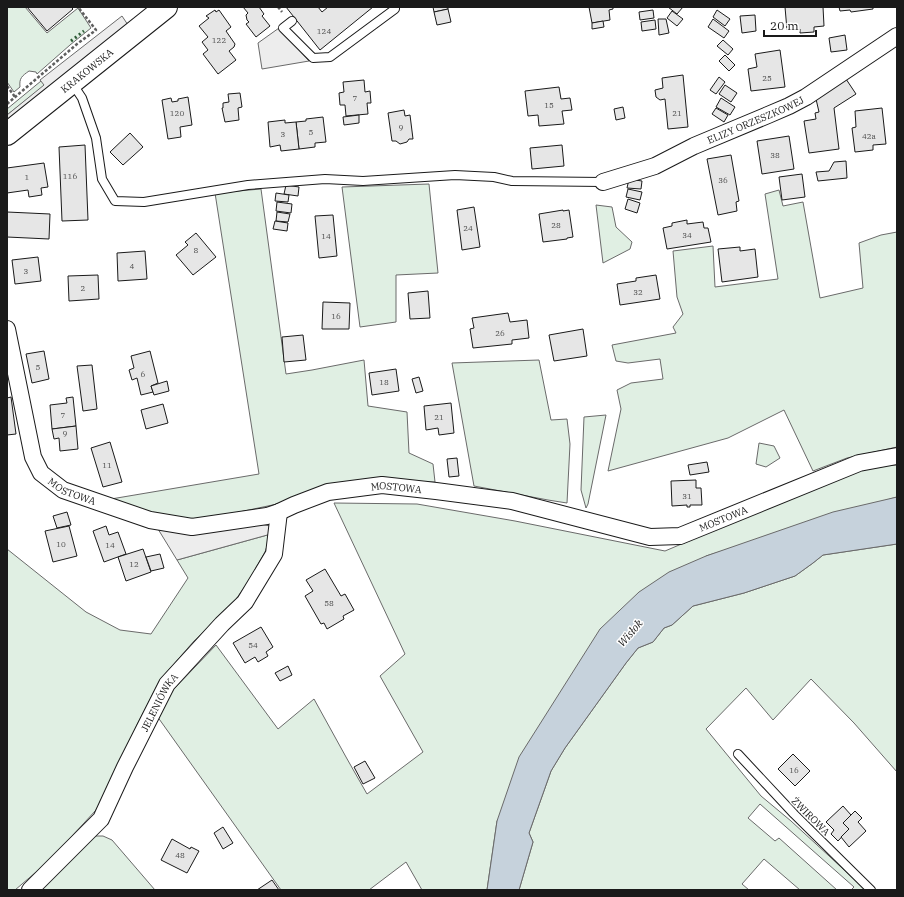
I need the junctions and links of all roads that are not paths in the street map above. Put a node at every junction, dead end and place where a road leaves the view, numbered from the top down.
1 (166, 7) edge
2 (395, 7) edge
3 (292, 21) dead end
4 (897, 36) edge
5 (72, 83) junction
6 (7, 134) edge
7 (603, 182) joint
8 (7, 329) edge
9 (897, 456) edge
10 (279, 512) junction
11 (738, 754) dead end
12 (30, 890) edge
13 (871, 890) edge

1 - 5 main road, KRAKOWSKA
2 - 3 lane
4 - 7 street, ELIZY ORZESZKOWEJ
5 - 6 main road, KRAKOWSKA
5 - 7 lane
8 - 10 street, MOSTOWA
9 - 10 street, MOSTOWA
10 - 12 street, JELENIÓWKA
11 - 13 lane, ŻWIROWA

